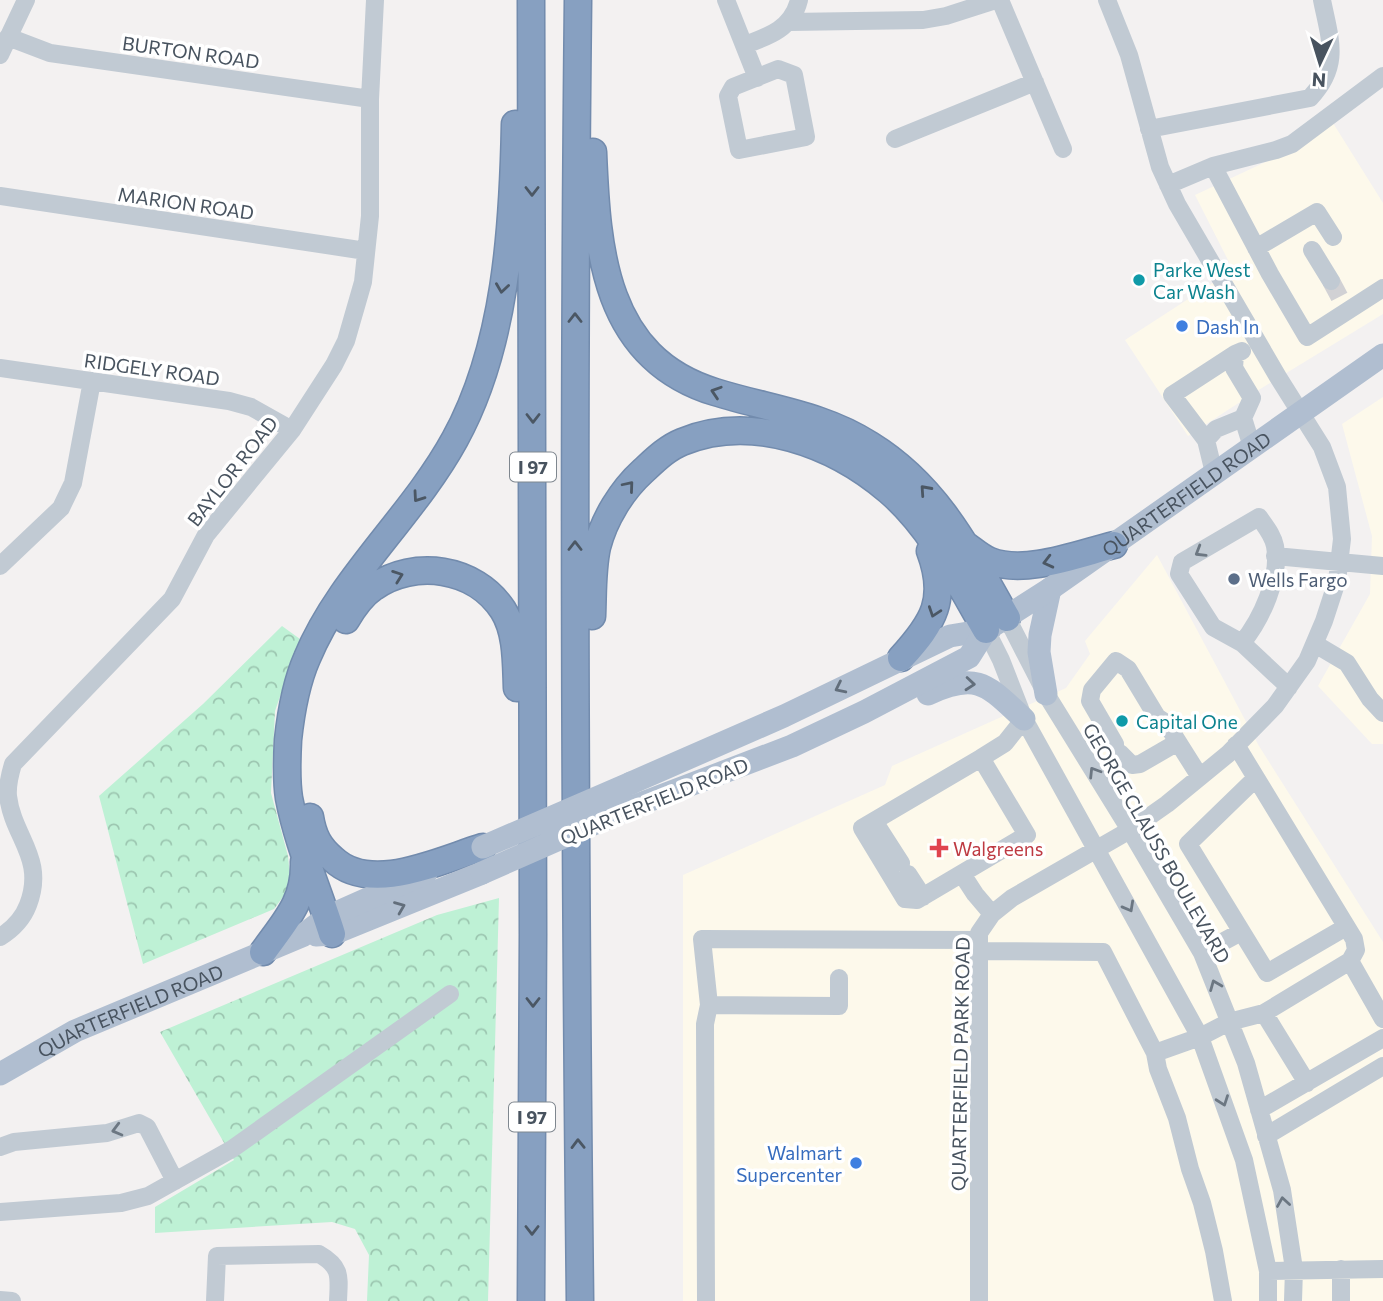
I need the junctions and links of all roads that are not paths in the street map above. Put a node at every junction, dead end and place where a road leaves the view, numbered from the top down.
1 (26, 0) edge
2 (375, 0) edge
3 (518, 0) edge
4 (530, 0) edge
5 (578, 0) edge
6 (586, 0) edge
7 (726, 0) edge
8 (799, 0) edge
9 (998, 0) edge
10 (1107, 0) edge
11 (1322, 0) edge
12 (789, 22) junction
13 (8, 37) junction
14 (745, 45) junction
15 (0, 55) edge
16 (1383, 76) edge
17 (757, 78) junction
18 (1035, 82) junction
19 (370, 99) junction
20 (1149, 129) junction
21 (895, 139) dead end
22 (1063, 149) dead end
23 (1213, 166) junction
24 (1168, 184) junction
25 (0, 196) edge
26 (1333, 237) dead end
27 (1256, 248) junction
28 (1312, 250) dead end
29 (366, 251) junction
30 (1331, 281) tunnel mouth
31 (1383, 288) edge
32 (1258, 343) junction
33 (1235, 355) junction
34 (1383, 355) edge
35 (0, 368) edge
36 (92, 381) junction
37 (1300, 413) junction
38 (1243, 418) junction
39 (292, 430) junction
40 (1206, 440) junction
41 (1252, 447) junction
42 (1214, 473) junction
43 (920, 523) junction
44 (965, 545) junction
45 (1114, 545) junction
46 (1275, 556) junction
47 (1340, 561) junction
48 (0, 566) edge
49 (1383, 566) edge
50 (1051, 589) junction
51 (997, 624) junction
52 (1242, 643) junction
53 (1315, 644) junction
54 (901, 658) junction
55 (1289, 687) junction
56 (1046, 694) junction
57 (1383, 713) edge
58 (1024, 719) junction
59 (1178, 742) junction
60 (792, 746) junction
61 (1236, 746) junction
62 (981, 758) junction
63 (6, 762) edge
64 (1200, 777) junction
65 (1256, 778) junction
66 (874, 821) junction
67 (1130, 830) junction
68 (1097, 848) junction
69 (311, 849) junction
70 (483, 860) junction
71 (962, 874) junction
72 (923, 897) junction
73 (992, 914) junction
74 (338, 923) junction
75 (1346, 927) junction
76 (1241, 932) junction
77 (575, 933) junction
78 (533, 934) junction
79 (0, 937) edge
80 (979, 945) junction
81 (263, 952) junction
82 (1202, 953) junction
83 (1350, 961) junction
84 (839, 978) dead end
85 (450, 994) dead end
86 (709, 1005) junction
87 (1264, 1013) junction
88 (1383, 1019) edge
89 (1229, 1022) junction
90 (1200, 1037) junction
91 (1383, 1038) edge
92 (1155, 1053) junction
93 (1383, 1066) edge
94 (0, 1074) edge
95 (1307, 1083) junction
96 (1259, 1110) junction
97 (1266, 1136) junction
98 (0, 1147) edge
99 (174, 1181) junction
100 (0, 1212) edge
101 (1294, 1269) junction
102 (1340, 1269) junction
103 (1383, 1269) edge
104 (1268, 1271) junction
105 (0, 1300) edge
106 (12, 1301) edge
107 (215, 1301) edge
108 (338, 1301) edge
109 (531, 1301) edge
110 (581, 1301) edge
111 (706, 1301) edge
112 (979, 1301) edge
113 (1223, 1301) edge
114 (1268, 1301) edge
115 (1293, 1301) edge
116 (1341, 1301) edge

1 - 13 street
2 - 19 street, BAYLOR ROAD
3 -> 69 highway
4 -> 78 highway, I 97
77 -> 5 highway, I 97
44 -> 6 highway
7 - 14 street
8 - 12 street
9 - 12 street
9 - 18 street
10 - 20 street, QUARTERFIELD PARK ROAD
11 - 20 street
12 - 14 street
13 - 15 street
13 - 19 street, BURTON ROAD
14 - 17 street
16 - 23 street
17 - 17 street
18 - 21 street
18 - 22 street
19 - 29 street, BAYLOR ROAD
20 - 24 street, QUARTERFIELD PARK ROAD
23 - 24 street
23 - 27 street
24 - 32 street, QUARTERFIELD PARK ROAD
25 - 29 street, MARION ROAD
26 - 27 street
27 - 31 street
28 - 30 street
29 - 39 street, BAYLOR ROAD
32 - 33 street
32 - 37 street, QUARTERFIELD PARK ROAD
33 - 38 street
33 - 40 street
34 - 37 main road, QUARTERFIELD ROAD
35 - 36 street, RIDGELY ROAD
36 - 39 street, RIDGELY ROAD
36 - 48 street
37 - 41 main road, QUARTERFIELD ROAD
37 - 47 street, QUARTERFIELD PARK ROAD
38 - 40 street
38 - 41 street
39 - 63 street, BAYLOR ROAD
40 - 42 street
41 - 42 main road, QUARTERFIELD ROAD
42 - 45 main road, QUARTERFIELD ROAD
43 - 51 highway
43 -> 54 highway
77 -> 43 highway
45 -> 44 highway
44 - 51 highway
45 - 50 main road, QUARTERFIELD ROAD
46 - 47 street
46 - 52 street
46 -> 52 street
47 - 49 street
47 - 53 street, QUARTERFIELD PARK ROAD
50 - 51 main road, QUARTERFIELD ROAD
50 - 56 main road
51 - 54 main road, QUARTERFIELD ROAD
51 - 56 street, GEORGE CLAUSS BOULEVARD
51 - 58 street
51 - 60 main road, QUARTERFIELD ROAD
52 - 55 street
53 - 55 street, QUARTERFIELD PARK ROAD
53 - 57 street
54 -> 70 main road, QUARTERFIELD ROAD, bridge
55 - 61 street, QUARTERFIELD PARK ROAD
67 -> 56 street, GEORGE CLAUSS BOULEVARD
60 -> 58 main road
58 - 62 street
58 - 68 street
59 - 59 street
59 - 64 street
60 - 70 main road, QUARTERFIELD ROAD, bridge
61 - 64 street, QUARTERFIELD PARK ROAD
61 - 65 street
62 - 66 street
62 - 71 street
63 - 79 street, BAYLOR ROAD
64 - 67 street, QUARTERFIELD PARK ROAD
65 - 75 street
65 - 76 street
66 - 72 street
66 - 72 street
67 - 68 street, QUARTERFIELD PARK ROAD
67 - 82 street, GEORGE CLAUSS BOULEVARD
68 - 73 street, QUARTERFIELD PARK ROAD
68 -> 90 street
69 - 70 highway
69 - 74 highway
69 -> 78 highway
69 - 81 highway
70 - 74 main road, QUARTERFIELD ROAD
71 - 72 street
71 - 73 street
73 - 80 street, QUARTERFIELD PARK ROAD
74 - 81 main road, QUARTERFIELD ROAD
75 - 76 street
75 - 83 street
76 - 82 street
110 -> 77 highway, I 97
78 -> 109 highway, I 97
80 - 86 street
80 - 92 street
80 - 112 street, QUARTERFIELD PARK ROAD
81 - 94 main road, QUARTERFIELD ROAD
89 -> 82 street, GEORGE CLAUSS BOULEVARD
83 - 87 street
83 - 88 street
84 - 86 street
85 - 99 street
86 - 111 street
87 - 89 street
87 - 95 street
89 - 90 street
89 - 96 street, GEORGE CLAUSS BOULEVARD
90 - 92 street
90 -> 104 street
91 - 95 street
92 - 113 street
93 - 97 street
95 - 96 street
96 - 97 street, GEORGE CLAUSS BOULEVARD
101 -> 97 street, GEORGE CLAUSS BOULEVARD
99 -> 98 street
99 - 100 street
101 - 102 street
101 - 104 street
101 - 115 street, GEORGE CLAUSS BOULEVARD
102 - 103 street
102 - 116 street
104 - 114 street
105 - 106 street
107 - 108 street

